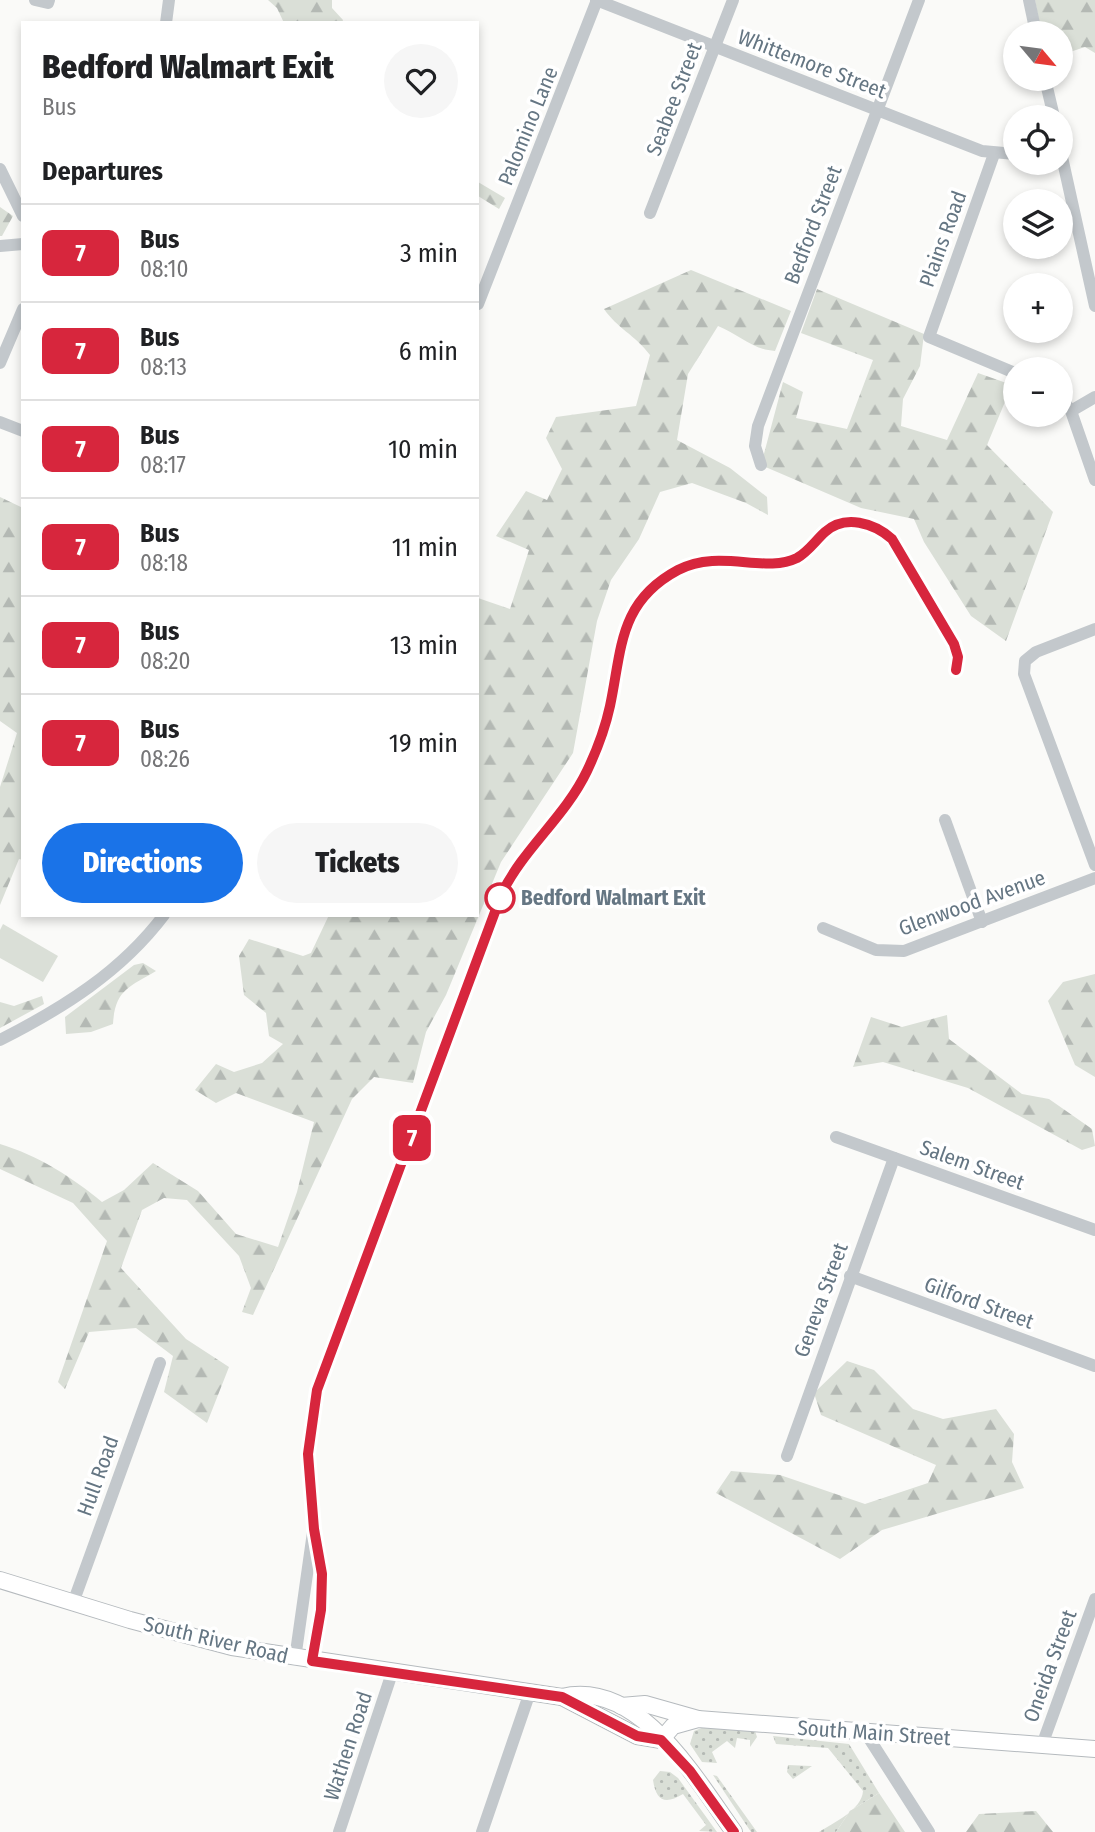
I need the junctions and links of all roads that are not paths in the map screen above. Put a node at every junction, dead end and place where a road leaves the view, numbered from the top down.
1 (35, 0) edge
2 (49, 0) edge
3 (169, 0) edge
4 (597, 0) edge
5 (733, 0) edge
6 (919, 0) edge
7 (1029, 0) edge
8 (166, 21) edge
9 (1033, 21) edge
10 (715, 46) junction
11 (877, 110) junction
12 (994, 155) junction
13 (1003, 155) edge
14 (0, 170) edge
15 (1066, 175) edge
16 (21, 212) edge
17 (650, 213) dead end
18 (21, 244) edge
19 (0, 246) edge
20 (479, 301) edge
21 (1095, 306) edge
22 (18, 334) edge
23 (0, 363) edge
24 (1003, 368) edge
25 (1095, 397) edge
26 (1073, 410) edge
27 (1073, 417) edge
28 (0, 422) edge
29 (21, 430) edge
30 (761, 465) dead end
31 (1095, 480) edge
32 (1095, 629) edge
33 (945, 820) dead end
34 (1095, 865) edge
35 (1095, 878) edge
36 (496, 907) dead end
37 (162, 917) edge
38 (982, 922) junction
39 (823, 928) dead end
40 (0, 1040) edge
41 (836, 1137) dead end
42 (894, 1158) junction
43 (1095, 1230) edge
44 (850, 1276) junction
45 (160, 1363) dead end
46 (1095, 1366) edge
47 (787, 1456) dead end
48 (314, 1529) junction
49 (1, 1583) edge
50 (1095, 1599) edge
51 (73, 1603) junction
52 (295, 1659) junction
53 (312, 1661) junction
54 (392, 1673) junction
55 (530, 1692) junction
56 (562, 1697) junction
57 (621, 1706) junction
58 (698, 1719) junction
59 (865, 1732) junction
60 (661, 1740) junction
61 (1042, 1745) junction
62 (1095, 1749) edge
63 (339, 1832) edge
64 (482, 1832) edge
65 (734, 1832) edge
66 (929, 1832) edge

1 - 2 street
3 - 8 street
4 - 10 street, Whittemore Street
4 - 20 street, Palomino Lane
5 - 10 street, Seabee Street
6 - 11 street, Bedford Street
7 - 9 street
10 - 11 street, Whittemore Street
10 - 17 street, Seabee Street
11 - 12 street, Whittemore Street
11 - 30 street, Bedford Street
12 - 13 street, Whittemore Street
12 - 24 street, Plains Road
14 - 16 street
15 - 21 street
18 - 19 street
22 - 23 street
25 - 26 street
27 - 31 street
28 - 29 street
32 - 34 street
33 - 38 street
35 - 38 street, Glenwood Avenue
36 - 48 street
37 - 40 street
38 - 39 street, Glenwood Avenue
41 - 42 street, Salem Street
42 - 43 street, Salem Street
42 - 44 street, Geneva Street
44 - 46 street, Gilford Street
44 - 47 street, Geneva Street
45 - 51 street, Hull Road
48 - 52 street
48 - 53 street
49 - 51 main road, South River Road
50 - 61 street, Oneida Street
51 - 52 main road, South River Road
52 - 53 main road, South River Road
53 - 54 main road, South River Road
54 - 55 main road, South River Road
54 - 63 street, Wathen Road
55 - 56 main road, South River Road
55 - 64 street
56 - 57 main road, South River Road
56 - 60 main road, South River Road
57 - 58 main road
57 - 60 main road, South River Road
58 - 59 main road, South Main Street
58 - 60 main road, South Main Street
59 - 61 main road, South Main Street
59 - 66 street
60 - 65 main road
61 - 62 main road, South Main Street

